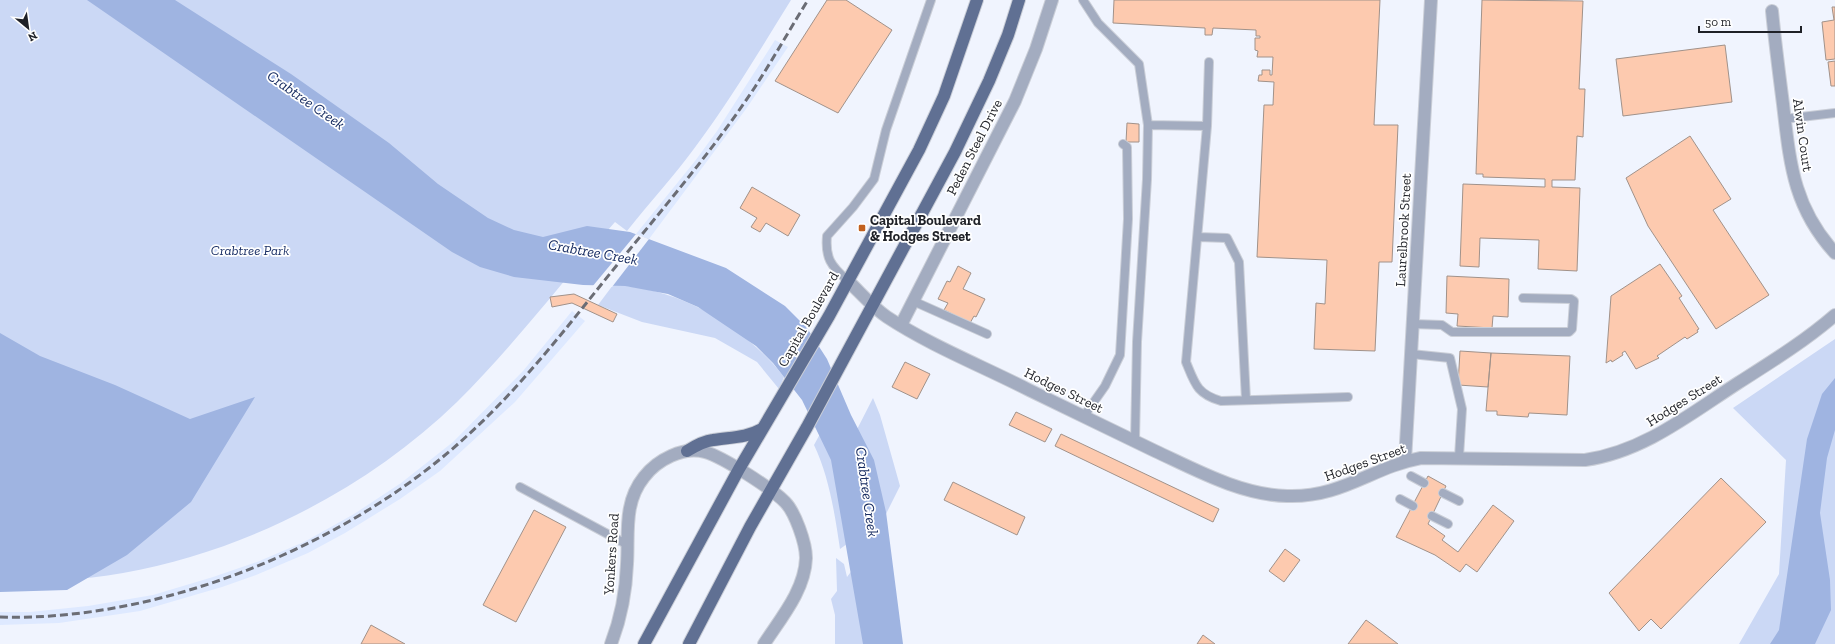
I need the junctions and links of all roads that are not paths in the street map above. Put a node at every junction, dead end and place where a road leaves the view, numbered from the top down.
1 (931, 0) edge
2 (977, 0) edge
3 (1019, 0) edge
4 (1052, 0) edge
5 (1083, 0) edge
6 (1431, 0) edge
7 (1772, 11) dead end
8 (1209, 62) dead end
9 (1835, 113) edge
10 (1784, 119) junction
11 (1148, 125) junction
12 (1208, 126) junction
13 (1123, 144) dead end
14 (1198, 237) junction
15 (1835, 252) edge
16 (847, 280) junction
17 (1523, 298) dead end
18 (913, 301) junction
19 (872, 304) junction
20 (1835, 315) edge
21 (1413, 324) junction
22 (901, 326) junction
23 (987, 334) dead end
24 (1411, 354) junction
25 (1348, 397) dead end
26 (1246, 400) junction
27 (1084, 416) junction
28 (762, 429) junction
29 (1135, 441) junction
30 (687, 451) junction
31 (1459, 457) junction
32 (1405, 461) junction
33 (739, 469) junction
34 (1411, 476) dead end
35 (1424, 483) dead end
36 (520, 487) dead end
37 (771, 491) junction
38 (1443, 493) dead end
39 (1400, 499) dead end
40 (1459, 501) dead end
41 (1413, 506) dead end
42 (1432, 516) dead end
43 (1448, 524) dead end
44 (628, 545) junction
45 (611, 644) edge
46 (644, 644) edge
47 (689, 644) edge
48 (764, 644) edge

1 - 16 lane
2 - 16 main road, Capital Boulevard
3 - 19 main road
4 - 18 street, Peden Steel Drive
5 - 11 lane
6 - 21 street, Laurelbrook Street
7 - 10 street, Alwin Court
8 - 12 lane
9 - 10 lane
10 - 15 street, Alwin Court
11 - 12 lane
11 - 29 lane
12 - 14 lane
13 - 27 lane
14 - 26 lane
14 - 26 lane
16 - 19 street, Hodges Street
16 - 28 main road, Capital Boulevard
17 - 21 lane
18 - 22 street, Peden Steel Drive
18 - 23 lane
19 - 22 street, Hodges Street
19 - 37 main road
20 - 31 street, Hodges Street
21 - 24 street, Laurelbrook Street
22 - 27 street, Hodges Street
24 - 31 lane
24 - 32 street, Laurelbrook Street
25 - 26 lane
27 - 29 street, Hodges Street
28 - 30 main road
28 - 33 main road, Capital Boulevard
29 - 32 street, Hodges Street
30 - 33 street, Yonkers Road
30 - 44 street, Yonkers Road
31 - 32 street, Hodges Street
33 - 37 street, Yonkers Road
33 - 46 main road, Capital Boulevard
34 - 35 lane
36 - 44 lane
37 - 47 main road
37 - 48 street, Yonkers Road
38 - 40 lane
39 - 41 lane
42 - 43 lane
44 - 45 street, Yonkers Road

